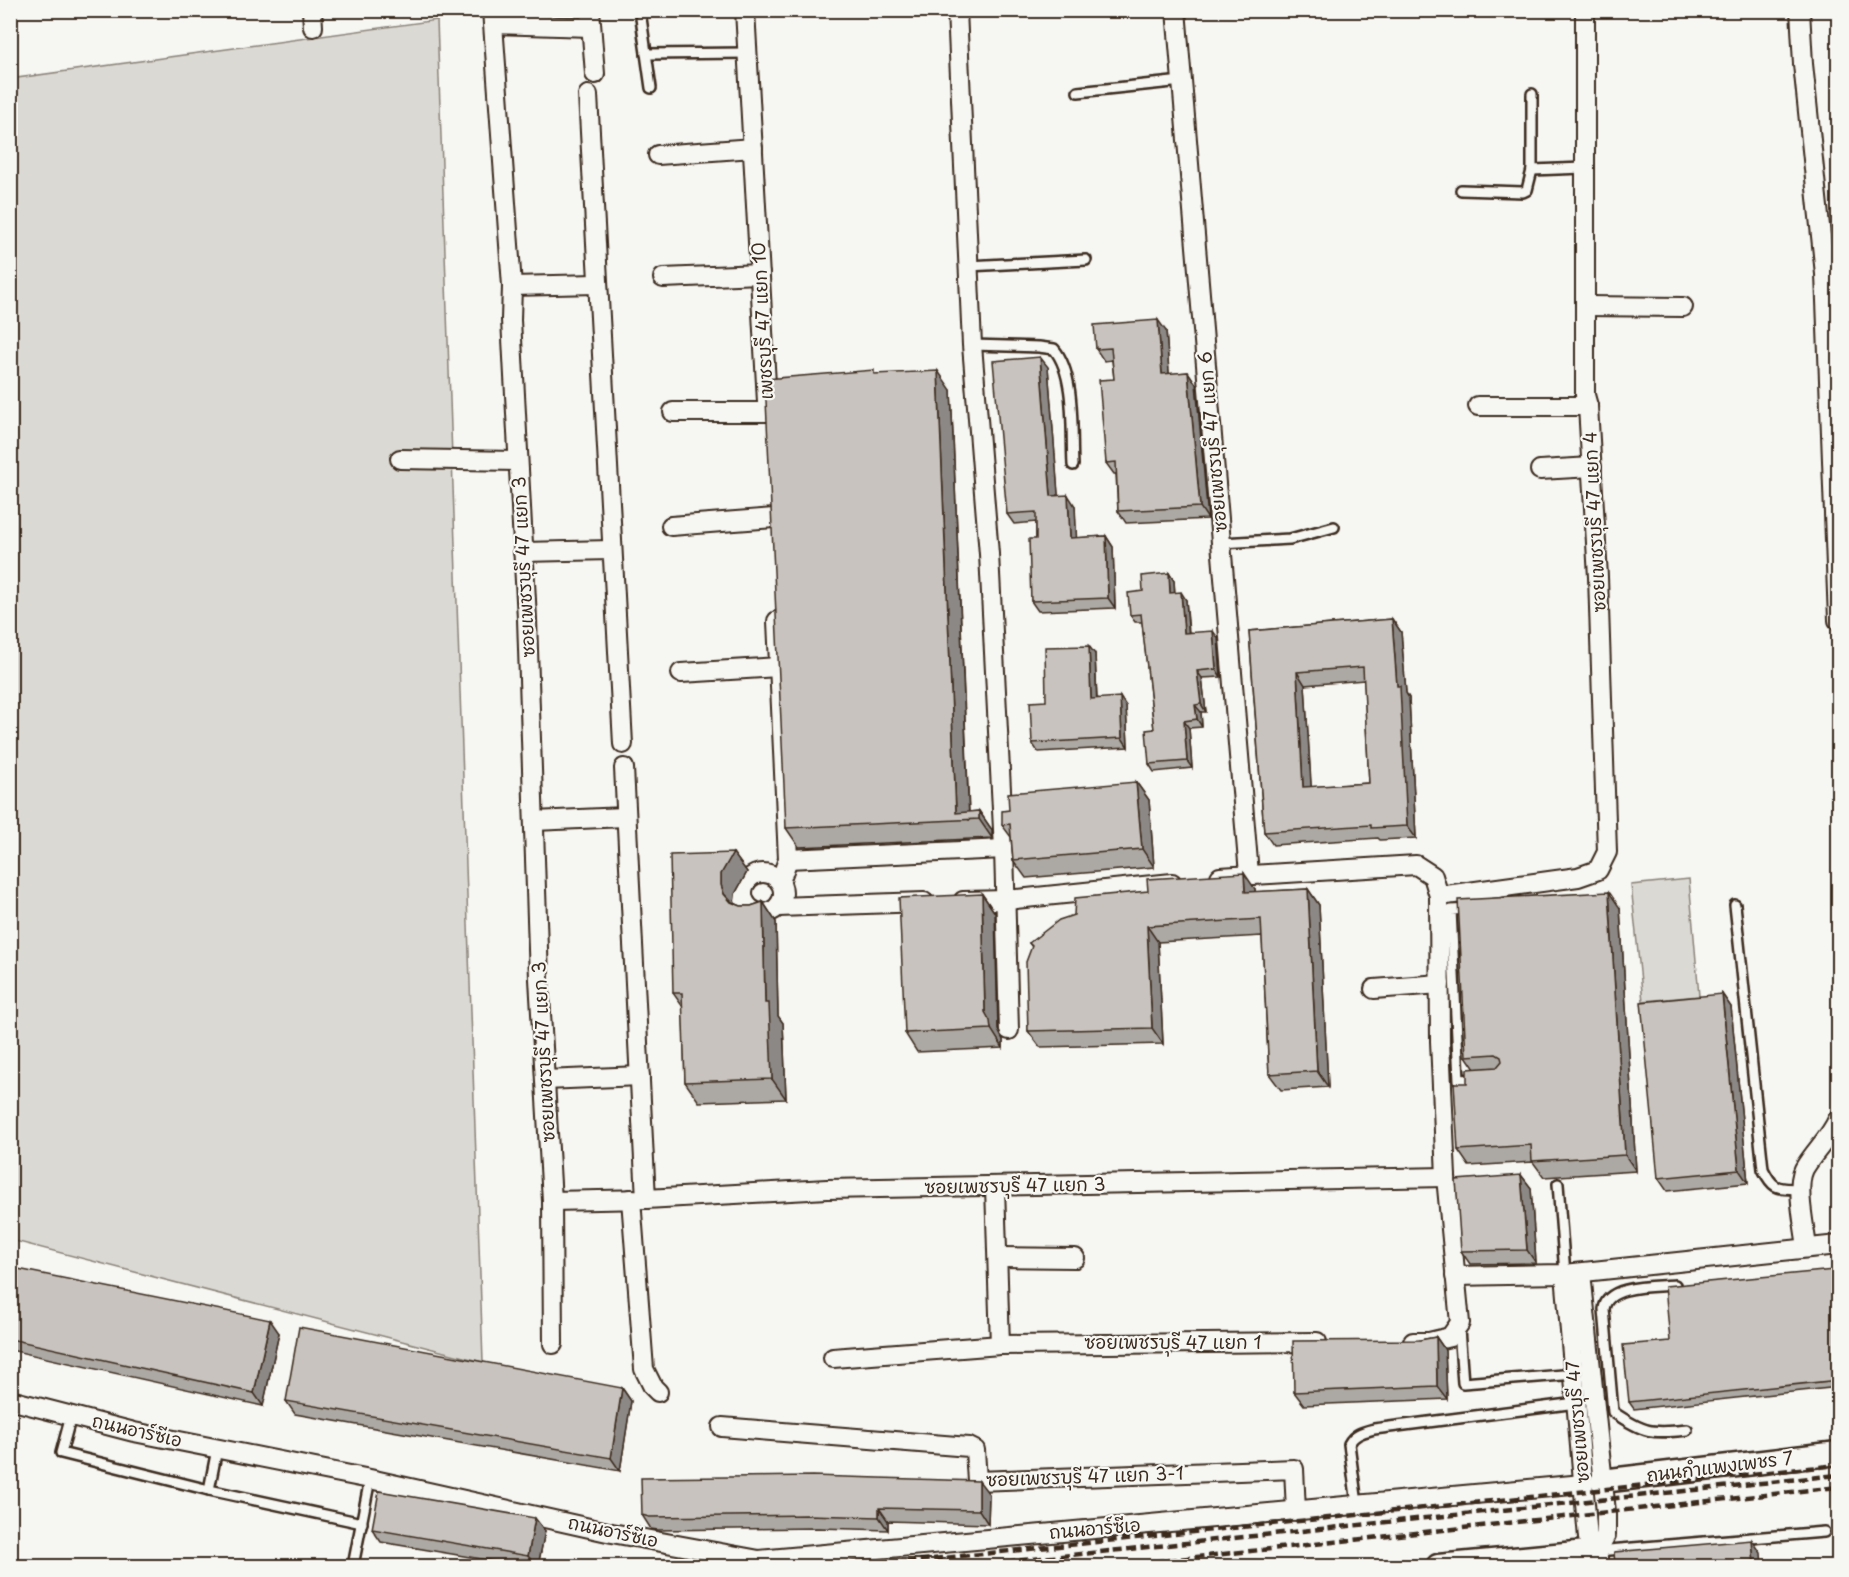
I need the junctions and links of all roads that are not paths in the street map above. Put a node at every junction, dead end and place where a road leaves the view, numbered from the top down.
1 (640, 10) edge
2 (745, 10) edge
3 (957, 10) edge
4 (1176, 10) edge
5 (1585, 10) edge
6 (1800, 10) edge
7 (493, 17) edge
8 (590, 19) edge
9 (748, 53) junction
10 (646, 54) junction
11 (595, 74) dead end
12 (1182, 81) junction
13 (651, 88) dead end
14 (1078, 92) dead end
15 (1532, 94) dead end
16 (588, 95) dead end
17 (753, 148) junction
18 (658, 155) dead end
19 (1584, 168) junction
20 (1532, 170) junction
21 (1461, 190) dead end
22 (1086, 260) dead end
23 (968, 266) junction
24 (760, 274) junction
25 (663, 278) dead end
26 (596, 284) junction
27 (512, 286) junction
28 (1585, 306) junction
29 (1683, 307) dead end
30 (972, 345) junction
31 (1478, 406) dead end
32 (1588, 406) junction
33 (673, 412) dead end
34 (768, 412) junction
35 (769, 435) edge
36 (400, 459) dead end
37 (518, 461) junction
38 (1072, 465) dead end
39 (1592, 466) junction
40 (1540, 470) dead end
41 (671, 526) dead end
42 (1334, 527) dead end
43 (775, 541) edge
44 (1221, 543) junction
45 (611, 550) junction
46 (523, 552) junction
47 (776, 598) edge
48 (1839, 620) edge
49 (778, 667) junction
50 (681, 673) dead end
51 (622, 744) dead end
52 (624, 768) dead end
53 (626, 817) junction
54 (534, 821) junction
55 (1004, 849) junction
56 (788, 859) junction
57 (1249, 874) junction
58 (780, 882) junction
59 (1439, 896) junction
60 (1007, 900) junction
61 (1735, 905) dead end
62 (778, 907) junction
63 (1486, 908) edge
64 (1374, 989) dead end
65 (1445, 990) junction
66 (1009, 1030) dead end
67 (640, 1076) junction
68 (1483, 1078) edge
69 (545, 1080) junction
70 (1839, 1119) edge
71 (1446, 1177) junction
72 (1558, 1184) dead end
73 (995, 1187) junction
74 (1800, 1189) junction
75 (638, 1199) junction
76 (552, 1201) junction
77 (1839, 1245) edge
78 (1808, 1248) junction
79 (998, 1257) junction
80 (1075, 1258) dead end
81 (1573, 1274) junction
82 (1455, 1276) junction
83 (1687, 1284) edge
84 (1458, 1325) junction
85 (1334, 1342) edge
86 (1394, 1342) edge
87 (553, 1344) dead end
88 (1000, 1345) junction
89 (833, 1358) dead end
90 (1575, 1374) junction
91 (658, 1392) dead end
92 (10, 1400) edge
93 (1585, 1402) junction
94 (71, 1416) junction
95 (722, 1427) dead end
96 (1688, 1430) dead end
97 (217, 1449) junction
98 (1839, 1453) edge
99 (370, 1479) junction
100 (1593, 1483) junction
101 (209, 1490) junction
102 (1358, 1504) junction
103 (1296, 1511) junction
104 (362, 1523) junction
105 (1824, 1532) dead end
106 (1598, 1559) edge
107 (353, 1566) edge
108 (1438, 1566) edge

1 - 10 lane
2 - 9 street, เพชรบุุรี 47 แยก 10
3 - 23 street
4 - 12 street, ซอยเพชรบุรี 47 แยก 6
5 - 19 street, ซอยเพชรบุรี 47 แยก 4
6 - 48 street
7 - 8 street
7 - 27 street, ซอยเพชรบุรี 47 แยก 3
8 - 11 street
9 - 10 lane
9 - 17 street, เพชรบุุรี 47 แยก 10
10 - 13 lane
12 - 14 lane
12 - 44 street, ซอยเพชรบุรี 47 แยก 6
15 - 20 lane
16 - 26 street
17 - 18 street
17 - 24 street, เพชรบุุรี 47 แยก 10
19 - 20 lane
19 - 28 street, ซอยเพชรบุรี 47 แยก 4
20 - 21 lane
22 - 23 lane
23 - 30 street
24 - 25 street
24 - 34 street, เพชรบุุรี 47 แยก 10
26 - 27 street
26 - 45 street
27 - 37 street, ซอยเพชรบุรี 47 แยก 3
28 - 29 street
28 - 32 street, ซอยเพชรบุรี 47 แยก 4
30 - 38 lane
30 - 55 street
31 - 32 street
32 - 39 street, ซอยเพชรบุรี 47 แยก 4
33 - 34 street
34 - 35 street, เพชรบุุรี 47 แยก 10
36 - 37 street
37 - 46 street, ซอยเพชรบุรี 47 แยก 3
39 - 40 street
39 - 59 street, ซอยเพชรบุรี 47 แยก 4
41 - 43 street
42 - 44 lane
44 - 57 street, ซอยเพชรบุรี 47 แยก 6
45 - 46 street
45 - 51 street
46 - 54 street, ซอยเพชรบุรี 47 แยก 3
47 - 49 street
49 - 50 street
49 - 56 street
52 - 53 street
53 - 54 street
53 - 67 street
54 - 69 street, ซอยเพชรบุรี 47 แยก 3
55 - 56 street
55 - 60 street
56 - 58 street
57 - 59 street
57 - 60 street
58 - 62 street
58 - 62 street
59 - 65 street
60 - 62 street
60 - 66 street
61 - 74 lane
63 - 65 lane
64 - 65 street
65 - 68 lane
65 - 71 street
67 - 69 street
67 - 75 street
69 - 76 street, ซอยเพชรบุรี 47 แยก 3
70 - 74 street
71 - 73 street, ซอยเพชรบุรี 47 แยก 3
71 - 82 street
72 - 81 lane
73 - 75 street, ซอยเพชรบุรี 47 แยก 3
73 - 79 street
74 - 78 street
75 - 76 street, ซอยเพชรบุรี 47 แยก 3
75 - 91 street
76 - 87 street
77 - 78 street
78 - 81 street
79 - 80 street
79 - 88 street
81 - 82 street
81 - 90 street, ซอยเพชรบุรี 47
81 - 93 street
82 - 84 street
83 - 96 lane
84 - 86 street
84 - 90 lane
85 - 88 street, ซอยเพชรบุรี 47 แยก 1
88 - 89 street, ซอยเพชรบุรี 47 แยก 1
90 - 93 street, ซอยเพชรบุรี 47
92 - 94 street, ถนนอาร์ซีเอ
93 - 100 street
93 - 102 lane
94 - 97 street, ถนนอาร์ซีเอ
94 - 101 lane
95 - 103 street, ซอยเพชรบุรี 47 แยก 3-1
97 - 99 street, ถนนอาร์ซีเอ
97 - 101 lane
98 - 100 street, ถนนกำแพงเพชร 7
99 - 103 street, ถนนอาร์ซีเอ
99 - 104 lane
100 - 102 street, ถนนอาร์ซีเอ
100 - 106 street
101 - 104 lane
102 - 103 street, ถนนอาร์ซีเอ
104 - 107 lane
105 - 106 lane
106 - 108 street

